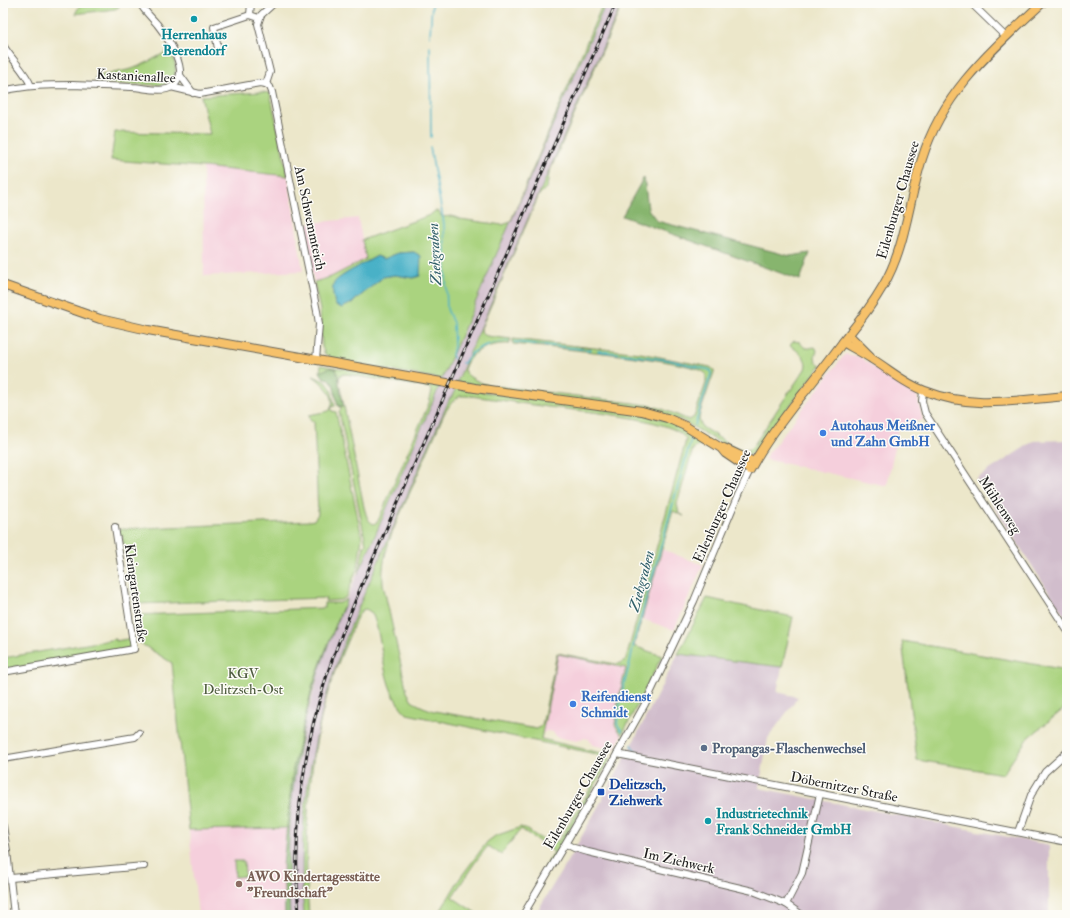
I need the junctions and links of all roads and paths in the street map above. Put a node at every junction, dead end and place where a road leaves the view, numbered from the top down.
1 (140, 3) edge
2 (251, 3) edge
3 (274, 3) edge
4 (971, 3) edge
5 (1042, 3) edge
6 (250, 15) junction
7 (259, 18) junction
8 (1006, 37) junction
9 (3, 45) edge
10 (218, 49) dead end
11 (180, 75) junction
12 (266, 84) junction
13 (31, 86) junction
14 (171, 87) junction
15 (3, 91) edge
16 (193, 93) junction
17 (3, 286) edge
18 (849, 335) junction
19 (843, 342) junction
20 (316, 360) junction
21 (873, 360) junction
22 (923, 391) junction
23 (1067, 396) edge
24 (721, 448) junction
25 (754, 462) junction
26 (750, 470) junction
27 (115, 527) dead end
28 (1067, 630) edge
29 (3, 672) edge
30 (139, 733) dead end
31 (1067, 752) edge
32 (617, 754) junction
33 (3, 759) edge
34 (820, 794) junction
35 (3, 826) edge
36 (1018, 832) junction
37 (4, 835) edge
38 (1067, 842) edge
39 (566, 844) junction
40 (144, 866) dead end
41 (11, 878) junction
42 (786, 904) junction
43 (14, 915) edge
44 (523, 915) edge
45 (802, 915) edge

1 - 11 street
2 - 6 street
3 - 7 street
4 - 8 street
5 - 8 main road, Eilenburger Chaussee
6 - 7 street
6 - 10 street
7 - 12 street
8 - 18 main road, Eilenburger Chaussee
9 - 13 street
11 - 14 street
11 - 16 street
12 - 16 street, Kastanienallee
12 - 20 street, Am Schwemmteich
13 - 14 street, Kastanienallee
13 - 15 street, Kastanienallee
14 - 16 street, Kastanienallee
17 - 20 main road
18 - 19 main road, Eilenburger Chaussee
18 - 21 main road
19 - 21 main road
19 - 25 main road, Eilenburger Chaussee
20 - 24 main road
21 - 22 main road
22 - 23 main road
22 - 28 street, Mühlenweg
24 - 25 main road
24 - 26 main road
25 - 26 main road, Eilenburger Chaussee
26 - 32 street, Eilenburger Chaussee
27 - 29 street, Kleingartenstraße
30 - 33 street
31 - 36 street
32 - 34 street, Döbernitzer Straße
32 - 39 street, Eilenburger Chaussee
34 - 36 street, Döbernitzer Straße
34 - 42 street
35 - 37 street
36 - 38 street, Döbernitzer Straße
37 - 41 street
39 - 42 street, Im Ziehwerk
39 - 44 street, Eilenburger Chaussee
40 - 41 street
41 - 43 street
42 - 45 street, Im Ziehwerk

